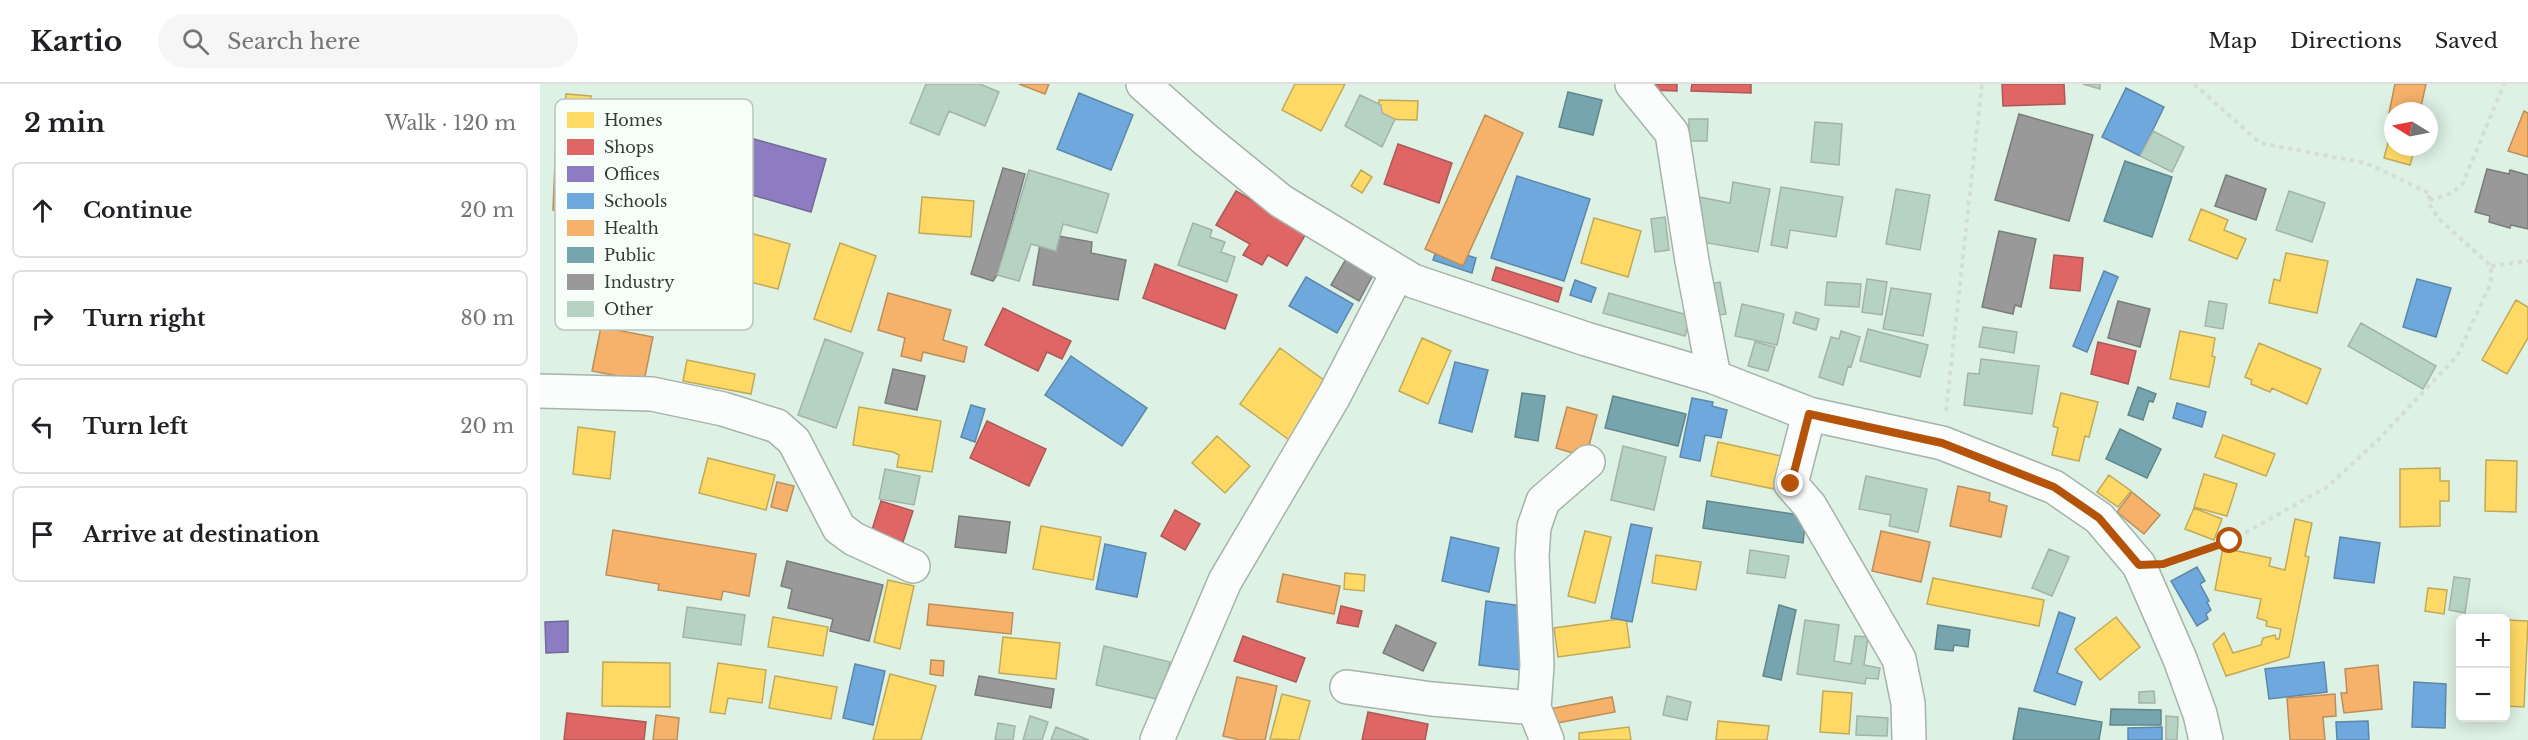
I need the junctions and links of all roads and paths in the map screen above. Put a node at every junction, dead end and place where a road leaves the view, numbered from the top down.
1 (1143, 84) edge
2 (1632, 84) edge
3 (1983, 84) edge
4 (2194, 84) edge
5 (2504, 84) edge
6 (2427, 201) junction
7 (2528, 261) edge
8 (2491, 266) junction
9 (1398, 272) junction
10 (1714, 377) junction
11 (540, 391) edge
12 (1809, 414) junction
13 (1942, 443) junction
14 (1588, 462) dead end
15 (2139, 565) junction
16 (913, 566) dead end
17 (1347, 687) dead end
18 (1534, 708) junction
19 (1157, 740) edge
20 (1547, 740) edge
21 (1909, 740) edge
22 (2206, 740) edge

1 - 9 street
2 - 10 street
3 - 13 path
4 - 6 path
5 - 6 path
6 - 8 path
7 - 8 path
8 - 15 path
9 - 10 street
9 - 19 street
10 - 12 street
11 - 16 street
12 - 13 street
12 - 21 street
13 - 15 street
14 - 18 street
15 - 22 street
17 - 18 street
18 - 20 street

